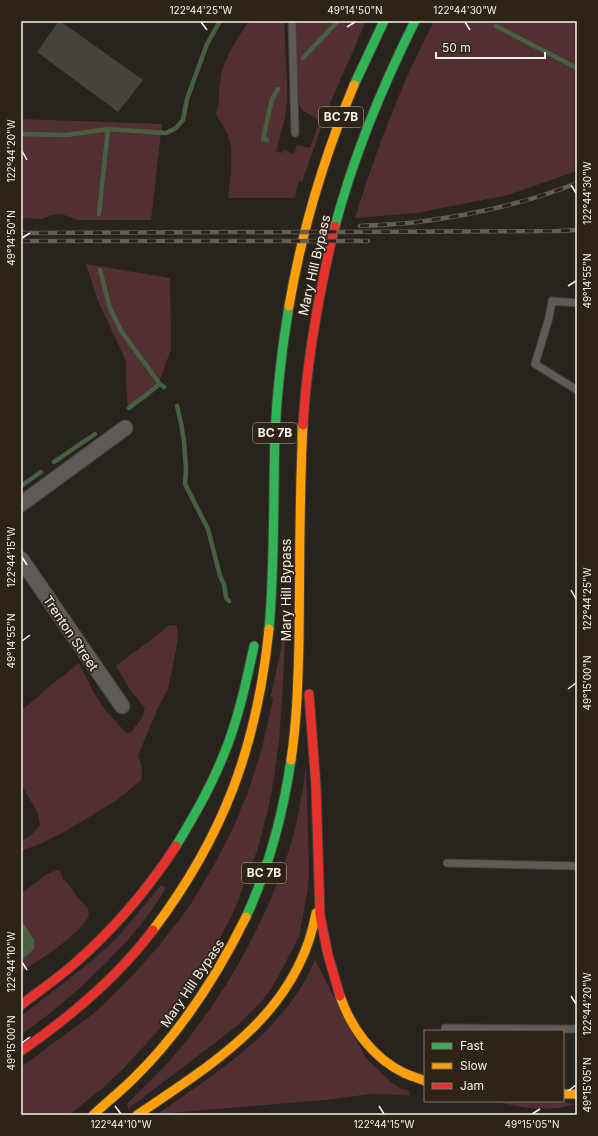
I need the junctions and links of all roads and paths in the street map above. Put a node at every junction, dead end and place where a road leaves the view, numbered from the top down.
1 (292, 21) edge
2 (384, 21) edge
3 (415, 21) edge
4 (295, 134) dead end
5 (577, 303) edge
6 (577, 390) edge
7 (125, 428) dead end
8 (21, 504) edge
9 (21, 559) edge
10 (272, 567) junction
11 (299, 581) junction
12 (260, 618) dead end
13 (256, 640) dead end
14 (122, 706) dead end
15 (447, 863) dead end
16 (577, 866) edge
17 (318, 886) junction
18 (21, 1005) edge
19 (444, 1028) dead end
20 (577, 1029) edge
21 (21, 1051) edge
22 (424, 1081) edge
23 (564, 1094) edge
24 (577, 1094) edge
25 (141, 1112) edge
26 (95, 1114) edge

1 - 4 lane
2 - 10 highway, Mary Hill Bypass / BC 7B
3 - 11 highway, Mary Hill Bypass / BC 7B
5 - 6 lane
7 - 8 street
9 - 14 street, Trenton Street
10 - 12 highway
10 - 21 highway, Mary Hill Bypass / BC 7B
11 - 17 highway
11 - 26 highway, Mary Hill Bypass / BC 7B
13 - 18 highway
15 - 16 lane
17 - 22 highway
17 - 25 highway
19 - 20 lane
23 - 24 highway

